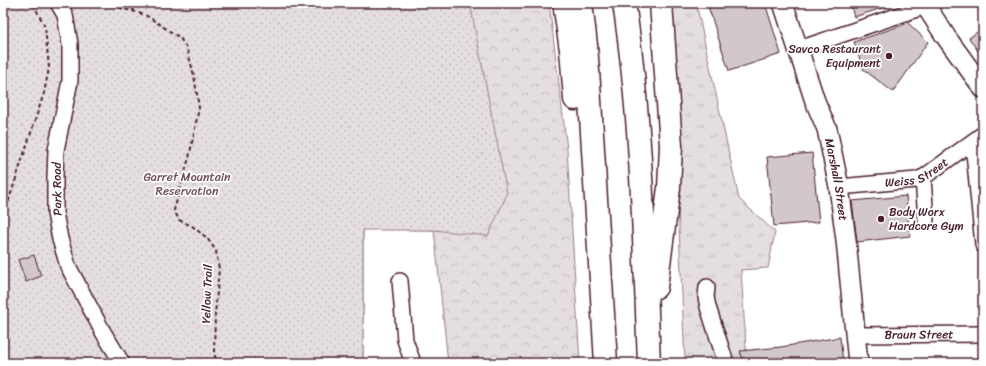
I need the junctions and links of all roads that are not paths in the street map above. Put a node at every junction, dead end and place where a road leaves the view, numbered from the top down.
1 (58, 3) edge
2 (564, 3) edge
3 (582, 3) edge
4 (624, 3) edge
5 (661, 3) edge
6 (783, 3) edge
7 (925, 5) edge
8 (798, 49) junction
9 (983, 88) edge
10 (978, 138) edge
11 (594, 169) junction
12 (923, 178) junction
13 (839, 187) junction
14 (926, 220) dead end
15 (983, 245) edge
16 (400, 281) dead end
17 (707, 287) dead end
18 (983, 334) edge
19 (855, 335) junction
20 (649, 354) edge
21 (122, 363) edge
22 (413, 363) edge
23 (606, 363) edge
24 (726, 363) edge
25 (858, 363) edge

1 - 21 street, Park Road
2 - 11 highway
3 - 11 highway
4 - 20 highway
5 - 20 highway
6 - 8 main road, Marshall Street
7 - 8 street
7 - 9 main road
8 - 13 main road, Marshall Street
10 - 12 street, Weiss Street
10 - 15 street
11 - 23 highway
12 - 13 street, Weiss Street
12 - 14 street
13 - 19 main road, Marshall Street
16 - 22 street
17 - 24 street
18 - 19 street, Braun Street
19 - 25 main road, Marshall Street

